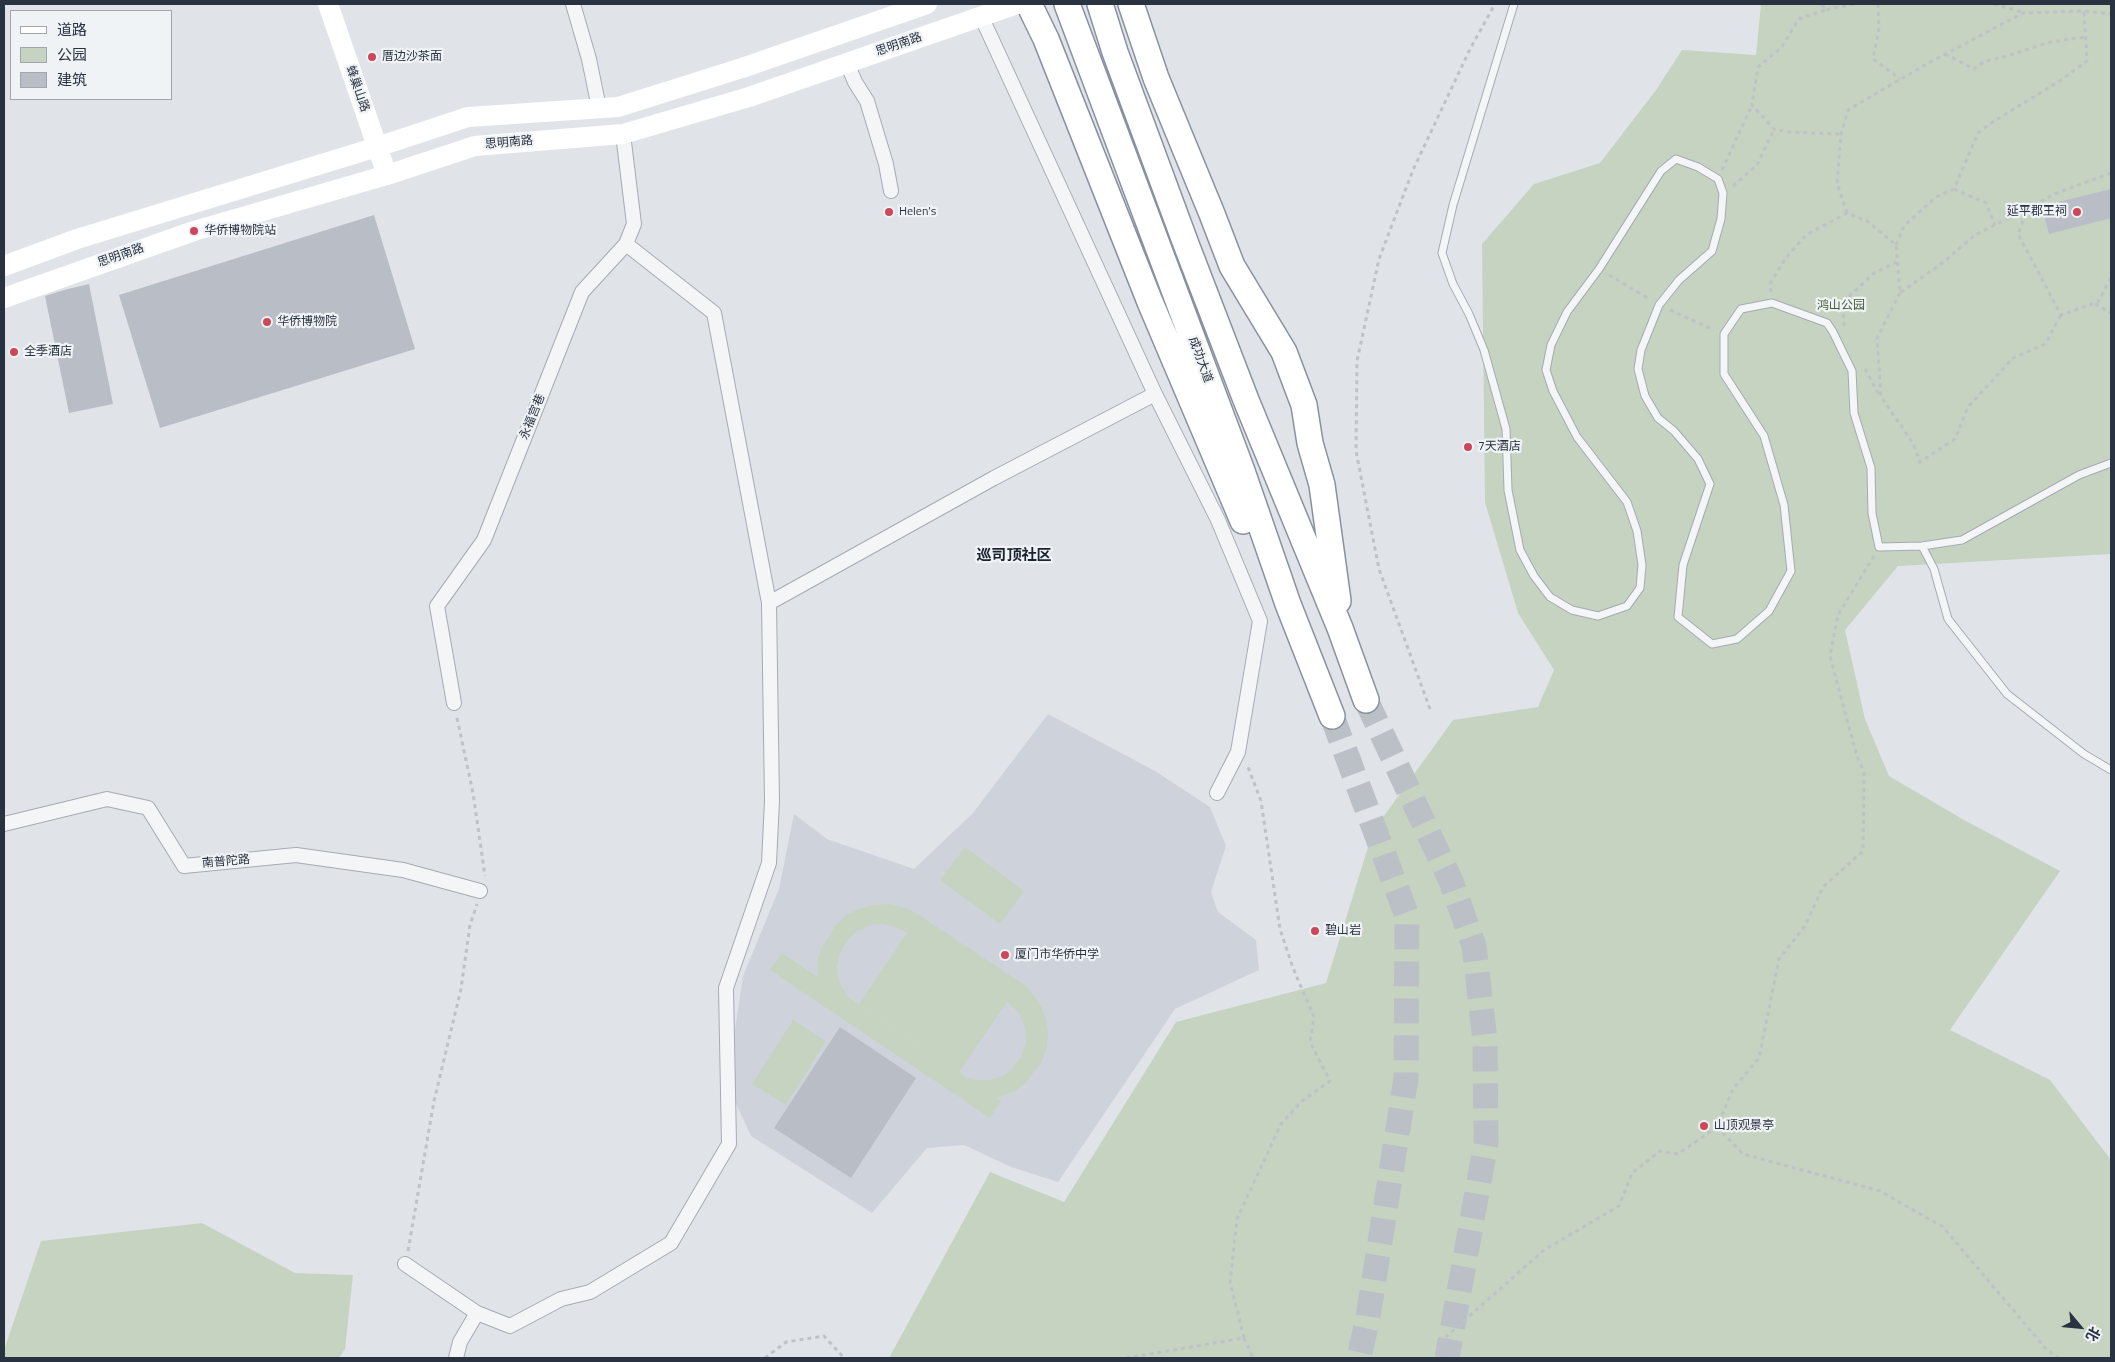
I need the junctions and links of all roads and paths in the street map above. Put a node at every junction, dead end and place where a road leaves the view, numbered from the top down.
1 (328, 4) edge
2 (573, 4) edge
3 (927, 4) edge
4 (1016, 4) edge
5 (1029, 4) edge
6 (1067, 4) edge
7 (1100, 4) edge
8 (1131, 4) edge
9 (1495, 4) edge
10 (1514, 4) edge
11 (1822, 4) edge
12 (1854, 4) edge
13 (1878, 4) edge
14 (1994, 4) edge
15 (1826, 10) junction
16 (2084, 11) junction
17 (2023, 13) junction
18 (2111, 14) edge
19 (981, 16) junction
20 (2085, 37) junction
21 (1945, 54) junction
22 (847, 63) junction
23 (1901, 79) junction
24 (1752, 105) junction
25 (599, 108) junction
26 (1774, 129) junction
27 (623, 134) junction
28 (1841, 134) junction
29 (377, 147) junction
30 (2111, 173) edge
31 (387, 175) junction
32 (1718, 179) junction
33 (1954, 189) junction
34 (891, 192) dead end
35 (1723, 194) junction
36 (2028, 208) junction
37 (1848, 213) junction
38 (1995, 225) junction
39 (626, 244) junction
40 (1896, 245) junction
41 (1897, 262) junction
42 (4, 266) edge
43 (2111, 278) edge
44 (1900, 293) junction
45 (4, 298) edge
46 (1772, 303) junction
47 (2094, 304) junction
48 (2111, 313) edge
49 (2061, 315) junction
50 (1844, 335) dead end
51 (1863, 366) dead end
52 (1155, 394) junction
53 (1881, 397) junction
54 (2111, 463) edge
55 (1879, 546) junction
56 (1922, 546) junction
57 (769, 604) junction
58 (1288, 604) junction
59 (1340, 628) junction
60 (1366, 700) tunnel mouth
61 (454, 703) joint
62 (1430, 709) dead end
63 (1332, 716) tunnel mouth
64 (1239, 745) junction
65 (2111, 770) edge
66 (1217, 793) dead end
67 (4, 824) edge
68 (480, 892) junction
69 (1717, 1127) junction
70 (405, 1264) joint
71 (477, 1313) junction
72 (1244, 1338) junction
73 (456, 1358) edge
74 (765, 1358) edge
75 (844, 1358) edge
76 (1126, 1358) edge
77 (1253, 1358) edge
78 (1437, 1358) edge
79 (2059, 1358) edge

1 - 29 main road, 蜂巢山路
2 - 25 street
3 - 25 main road
4 - 19 main road, 思明南路
5 - 58 highway
6 - 58 highway, 成功大道
7 - 59 highway
8 - 59 highway
9 - 62 path
10 - 32 lane
11 - 15 path
12 - 15 path
13 - 23 path
14 - 17 path
15 - 24 path
16 - 17 path
16 - 18 path
16 - 20 path
17 - 21 path
19 - 22 main road, 思明南路
19 - 52 street
20 - 21 path
20 - 33 path
21 - 23 path
22 - 27 main road, 思明南路
22 - 34 street
23 - 28 path
24 - 26 path
24 - 32 path
25 - 29 main road
26 - 28 path
26 - 35 path
27 - 31 main road, 思明南路
27 - 39 street, 永福宫巷
28 - 37 path
29 - 31 main road, 蜂巢山路
29 - 42 main road
30 - 36 path
31 - 45 main road, 思明南路
32 - 35 lane
33 - 38 path
33 - 40 path
35 - 46 lane
36 - 38 path
36 - 49 path
37 - 40 path
37 - 46 path
38 - 44 path
39 - 57 street
39 - 61 street, 永福宫巷
40 - 41 path
41 - 44 path
41 - 50 path
43 - 47 path
44 - 53 path
46 - 55 lane
47 - 48 path
47 - 49 path
49 - 53 path
51 - 53 path
52 - 57 street
52 - 64 street
54 - 56 lane
55 - 56 lane
55 - 69 path
56 - 65 lane
57 - 71 street
58 - 63 highway, 成功大道
59 - 60 highway
61 - 68 path
64 - 66 street
64 - 72 path
67 - 68 street, 南普陀路
68 - 70 path
69 - 78 path
69 - 79 path
70 - 71 street
71 - 73 street
72 - 76 path
72 - 77 path
74 - 75 path

